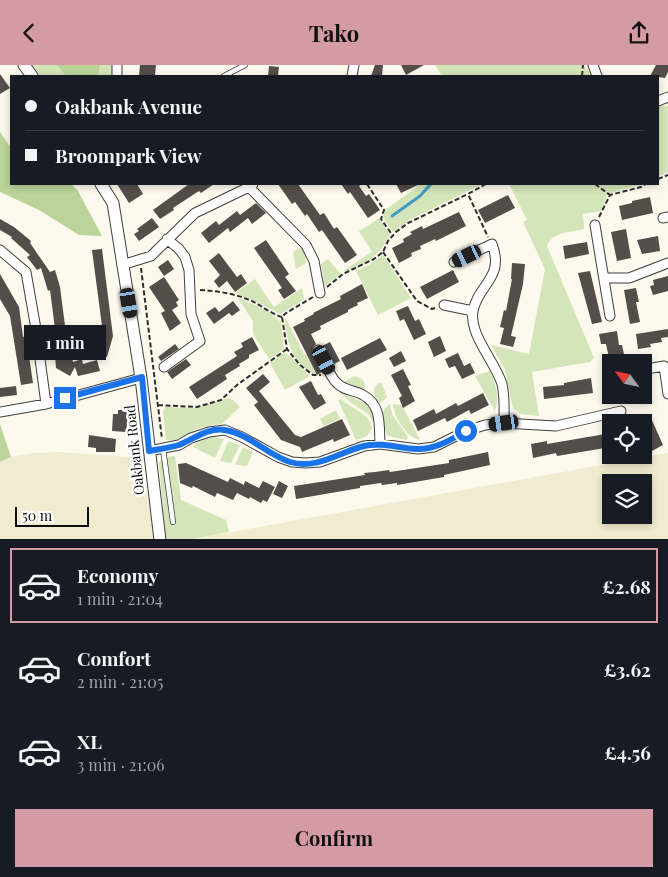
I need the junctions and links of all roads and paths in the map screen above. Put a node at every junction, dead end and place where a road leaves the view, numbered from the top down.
1 (245, 65) edge
2 (226, 75) edge
3 (102, 185) edge
4 (251, 185) edge
5 (368, 185) edge
6 (484, 185) edge
7 (596, 185) edge
8 (644, 185) edge
9 (468, 194) junction
10 (610, 195) junction
11 (595, 225) joint
12 (393, 236) junction
13 (167, 239) junction
14 (492, 244) junction
15 (0, 250) edge
16 (383, 252) junction
17 (140, 260) junction
18 (454, 262) dead end
19 (668, 263) edge
20 (122, 265) junction
21 (605, 278) junction
22 (191, 290) junction
23 (320, 293) junction
24 (444, 305) joint
25 (473, 311) junction
26 (610, 316) dead end
27 (282, 317) junction
28 (287, 349) junction
29 (318, 350) dead end
30 (164, 367) dead end
31 (652, 368) edge
32 (329, 371) junction
33 (142, 377) junction
34 (668, 394) edge
35 (46, 404) junction
36 (144, 404) junction
37 (158, 405) junction
38 (621, 411) dead end
39 (0, 412) edge
40 (504, 423) junction
41 (380, 444) junction
42 (163, 449) junction
43 (149, 451) junction
44 (173, 522) dead end
45 (160, 539) edge

1 - 2 lane
3 - 20 street, Oakbank Road
4 - 13 street
4 - 23 street
5 - 12 path
6 - 9 path
7 - 10 path
8 - 10 path
9 - 12 path
9 - 14 path
10 - 11 path
11 - 21 street
12 - 16 path
13 - 17 street
13 - 22 street
14 - 18 street
14 - 25 street
15 - 35 street
16 - 23 path
16 - 24 path
17 - 20 street
17 - 37 path
19 - 21 street
20 - 33 street, Oakbank Road
21 - 26 street
22 - 27 path
22 - 30 street
23 - 27 path
24 - 25 street
25 - 40 street
27 - 28 path
28 - 32 path
28 - 37 path
29 - 32 street
31 - 34 street
32 - 41 street
33 - 35 street
33 - 36 street, Oakbank Road
35 - 39 street
36 - 37 path
36 - 43 street, Oakbank Road
37 - 42 path
38 - 40 street
40 - 41 street
41 - 42 street
42 - 43 street
42 - 44 lane
43 - 45 street, Oakbank Road

